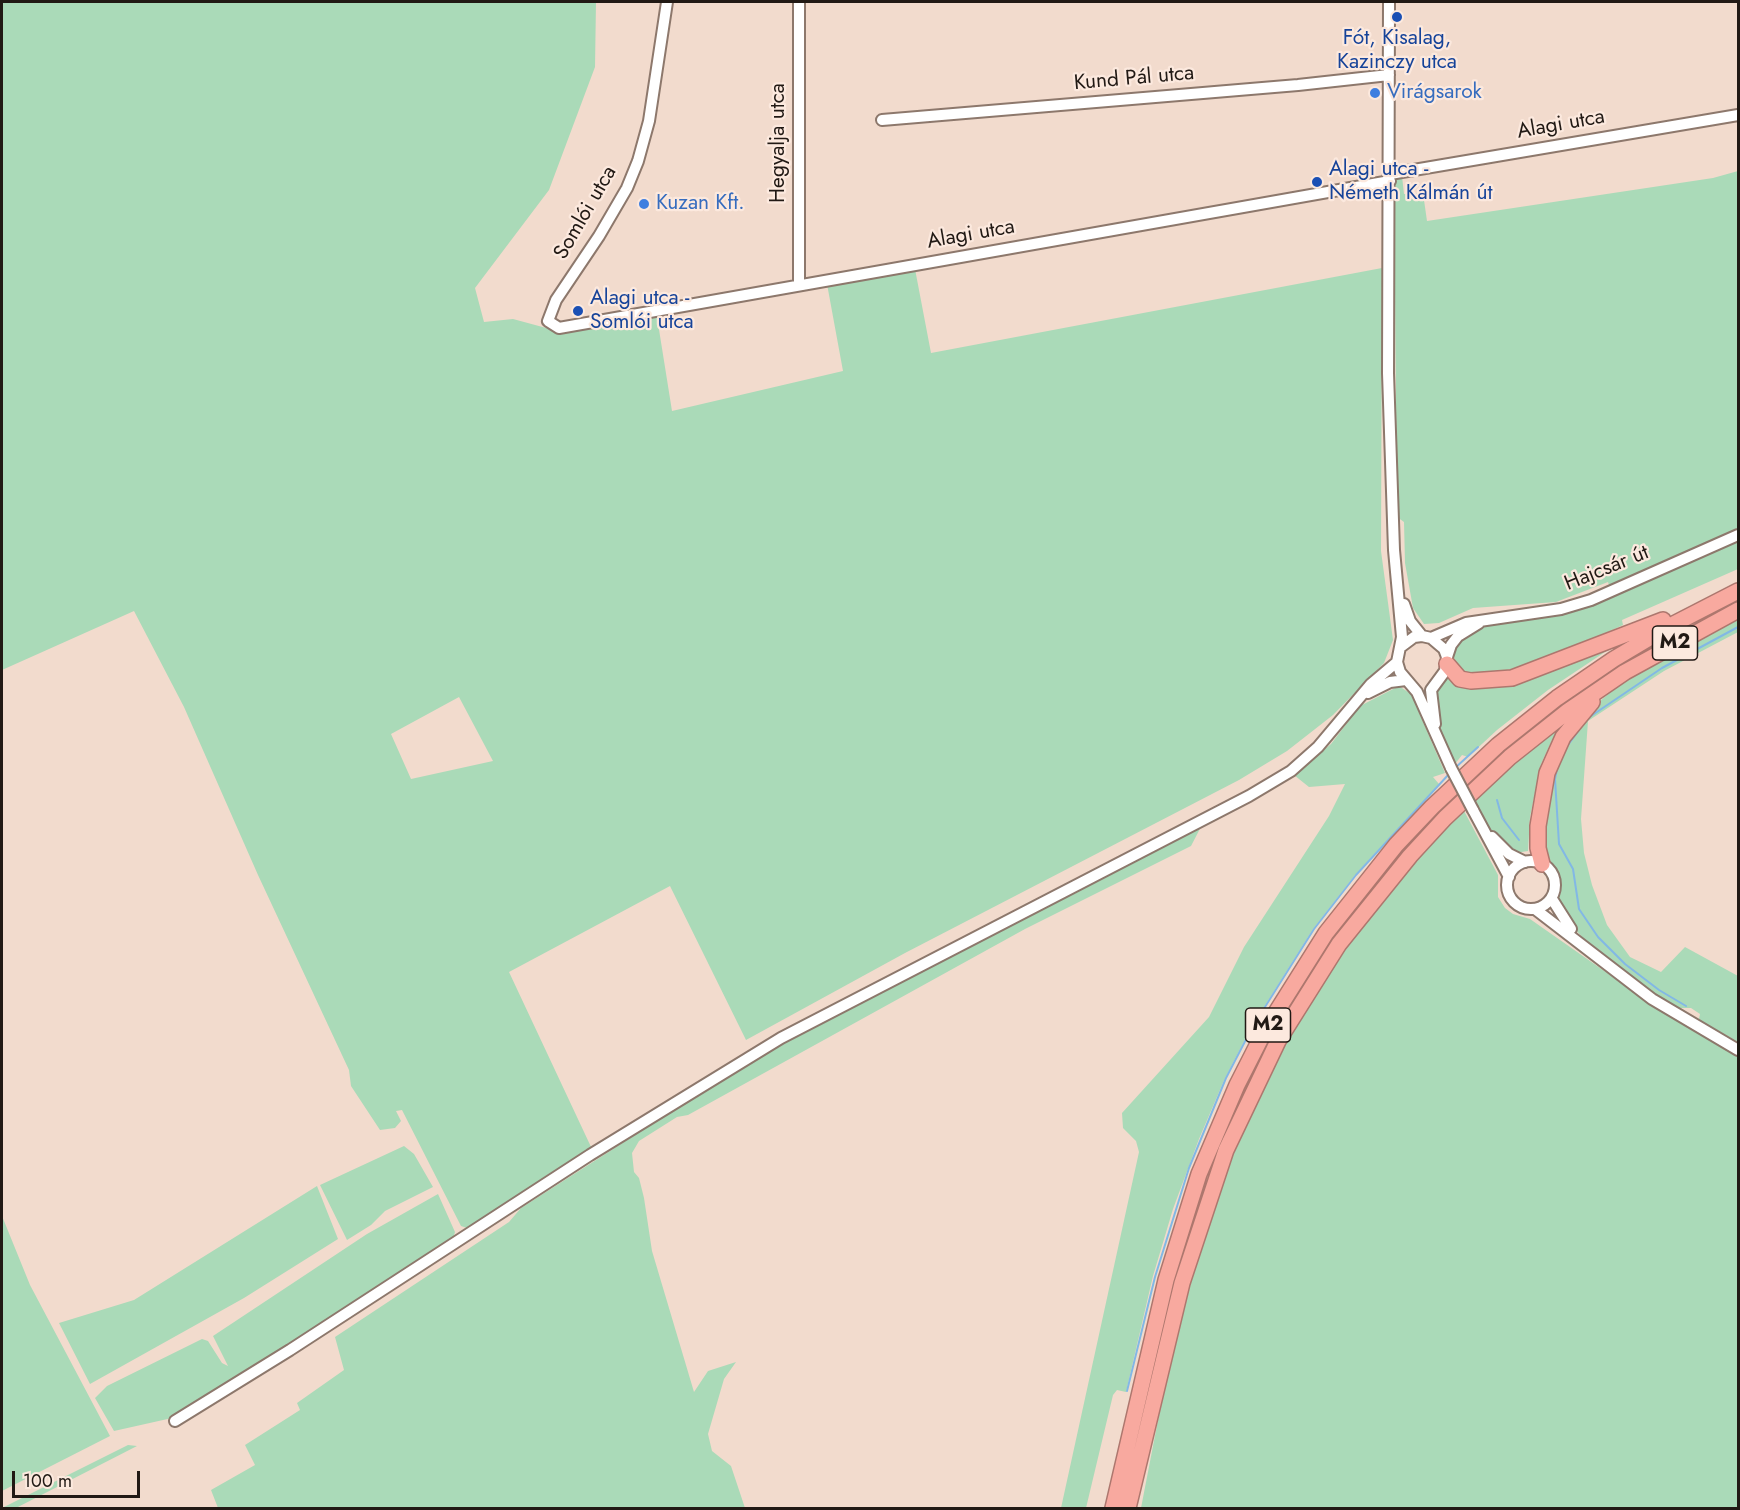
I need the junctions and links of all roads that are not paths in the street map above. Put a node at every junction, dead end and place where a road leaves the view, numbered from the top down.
1 (667, 2) edge
2 (799, 2) edge
3 (1389, 2) edge
4 (1389, 75) junction
5 (1738, 115) edge
6 (882, 120) dead end
7 (1390, 177) junction
8 (799, 285) junction
9 (560, 328) joint
10 (1738, 535) edge
11 (1397, 581) junction
12 (1738, 591) edge
13 (1717, 601) junction
14 (1738, 609) edge
15 (1485, 620) junction
16 (1427, 637) junction
17 (1402, 646) junction
18 (1447, 660) junction
19 (1397, 662) junction
20 (1613, 680) junction
21 (1409, 681) junction
22 (1436, 681) junction
23 (1356, 701) junction
24 (1438, 739) junction
25 (1485, 830) junction
26 (1524, 862) junction
27 (1542, 864) junction
28 (1509, 877) junction
29 (1552, 898) junction
30 (1535, 909) junction
31 (1583, 943) junction
32 (1738, 1050) edge
33 (175, 1421) dead end
34 (1113, 1509) edge
35 (1128, 1509) edge

1 - 9 street, Somlói utca
2 - 8 street, Hegyalja utca
3 - 4 street
4 - 6 street, Kund Pál utca
4 - 7 street
5 - 7 street, Alagi utca
7 - 8 street, Alagi utca
7 - 11 street
8 - 9 street, Alagi utca
10 - 15 street, Hajcsár út
11 - 16 street
11 - 17 street
12 - 13 highway, M2
13 - 18 highway
13 - 34 highway, M2
14 - 20 highway, M2
15 - 16 street, Hajcsár út
15 - 18 street, Hajcsár út
16 - 17 street
16 - 18 street
17 - 19 street
18 - 22 street
19 - 21 street
19 - 23 street
20 - 27 highway
20 - 35 highway, M2
21 - 22 street
21 - 23 street
21 - 24 street
22 - 24 street
23 - 33 street
24 - 25 street, bridge
25 - 26 street
25 - 28 street
26 - 27 street
26 - 28 street
27 - 29 street
28 - 30 street
29 - 30 street
29 - 31 street
30 - 31 street
31 - 32 street

